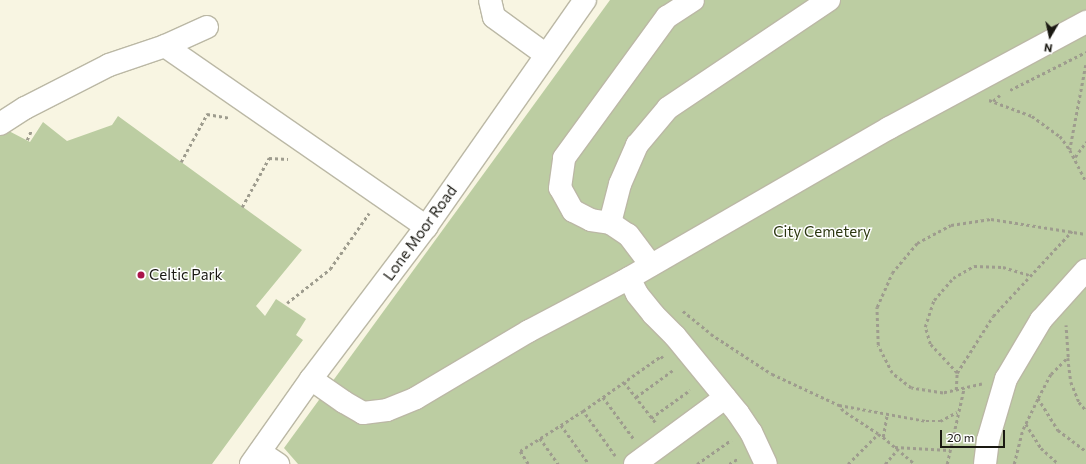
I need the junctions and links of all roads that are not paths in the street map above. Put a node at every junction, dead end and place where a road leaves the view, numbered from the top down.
1 (490, 0) edge
2 (585, 0) edge
3 (693, 0) edge
4 (829, 0) edge
5 (1086, 22) edge
6 (207, 27) dead end
7 (165, 46) junction
8 (545, 54) junction
9 (0, 124) edge
10 (610, 223) junction
11 (426, 227) junction
12 (651, 265) junction
13 (1086, 270) edge
14 (629, 278) junction
15 (311, 379) junction
16 (716, 404) junction
17 (256, 458) edge
18 (633, 460) edge
19 (278, 464) edge
20 (766, 464) edge
21 (985, 464) edge

1 - 8 main road
2 - 8 main road, Lone Moor Road
3 - 10 main road
4 - 10 main road
5 - 12 main road
6 - 7 main road
7 - 9 main road
7 - 11 main road
8 - 11 main road, Lone Moor Road
10 - 12 main road
11 - 15 main road, Lone Moor Road
12 - 14 main road
13 - 21 main road
14 - 15 main road
14 - 16 main road
15 - 17 main road, Lone Moor Road
16 - 18 main road
16 - 20 main road
17 - 19 main road

